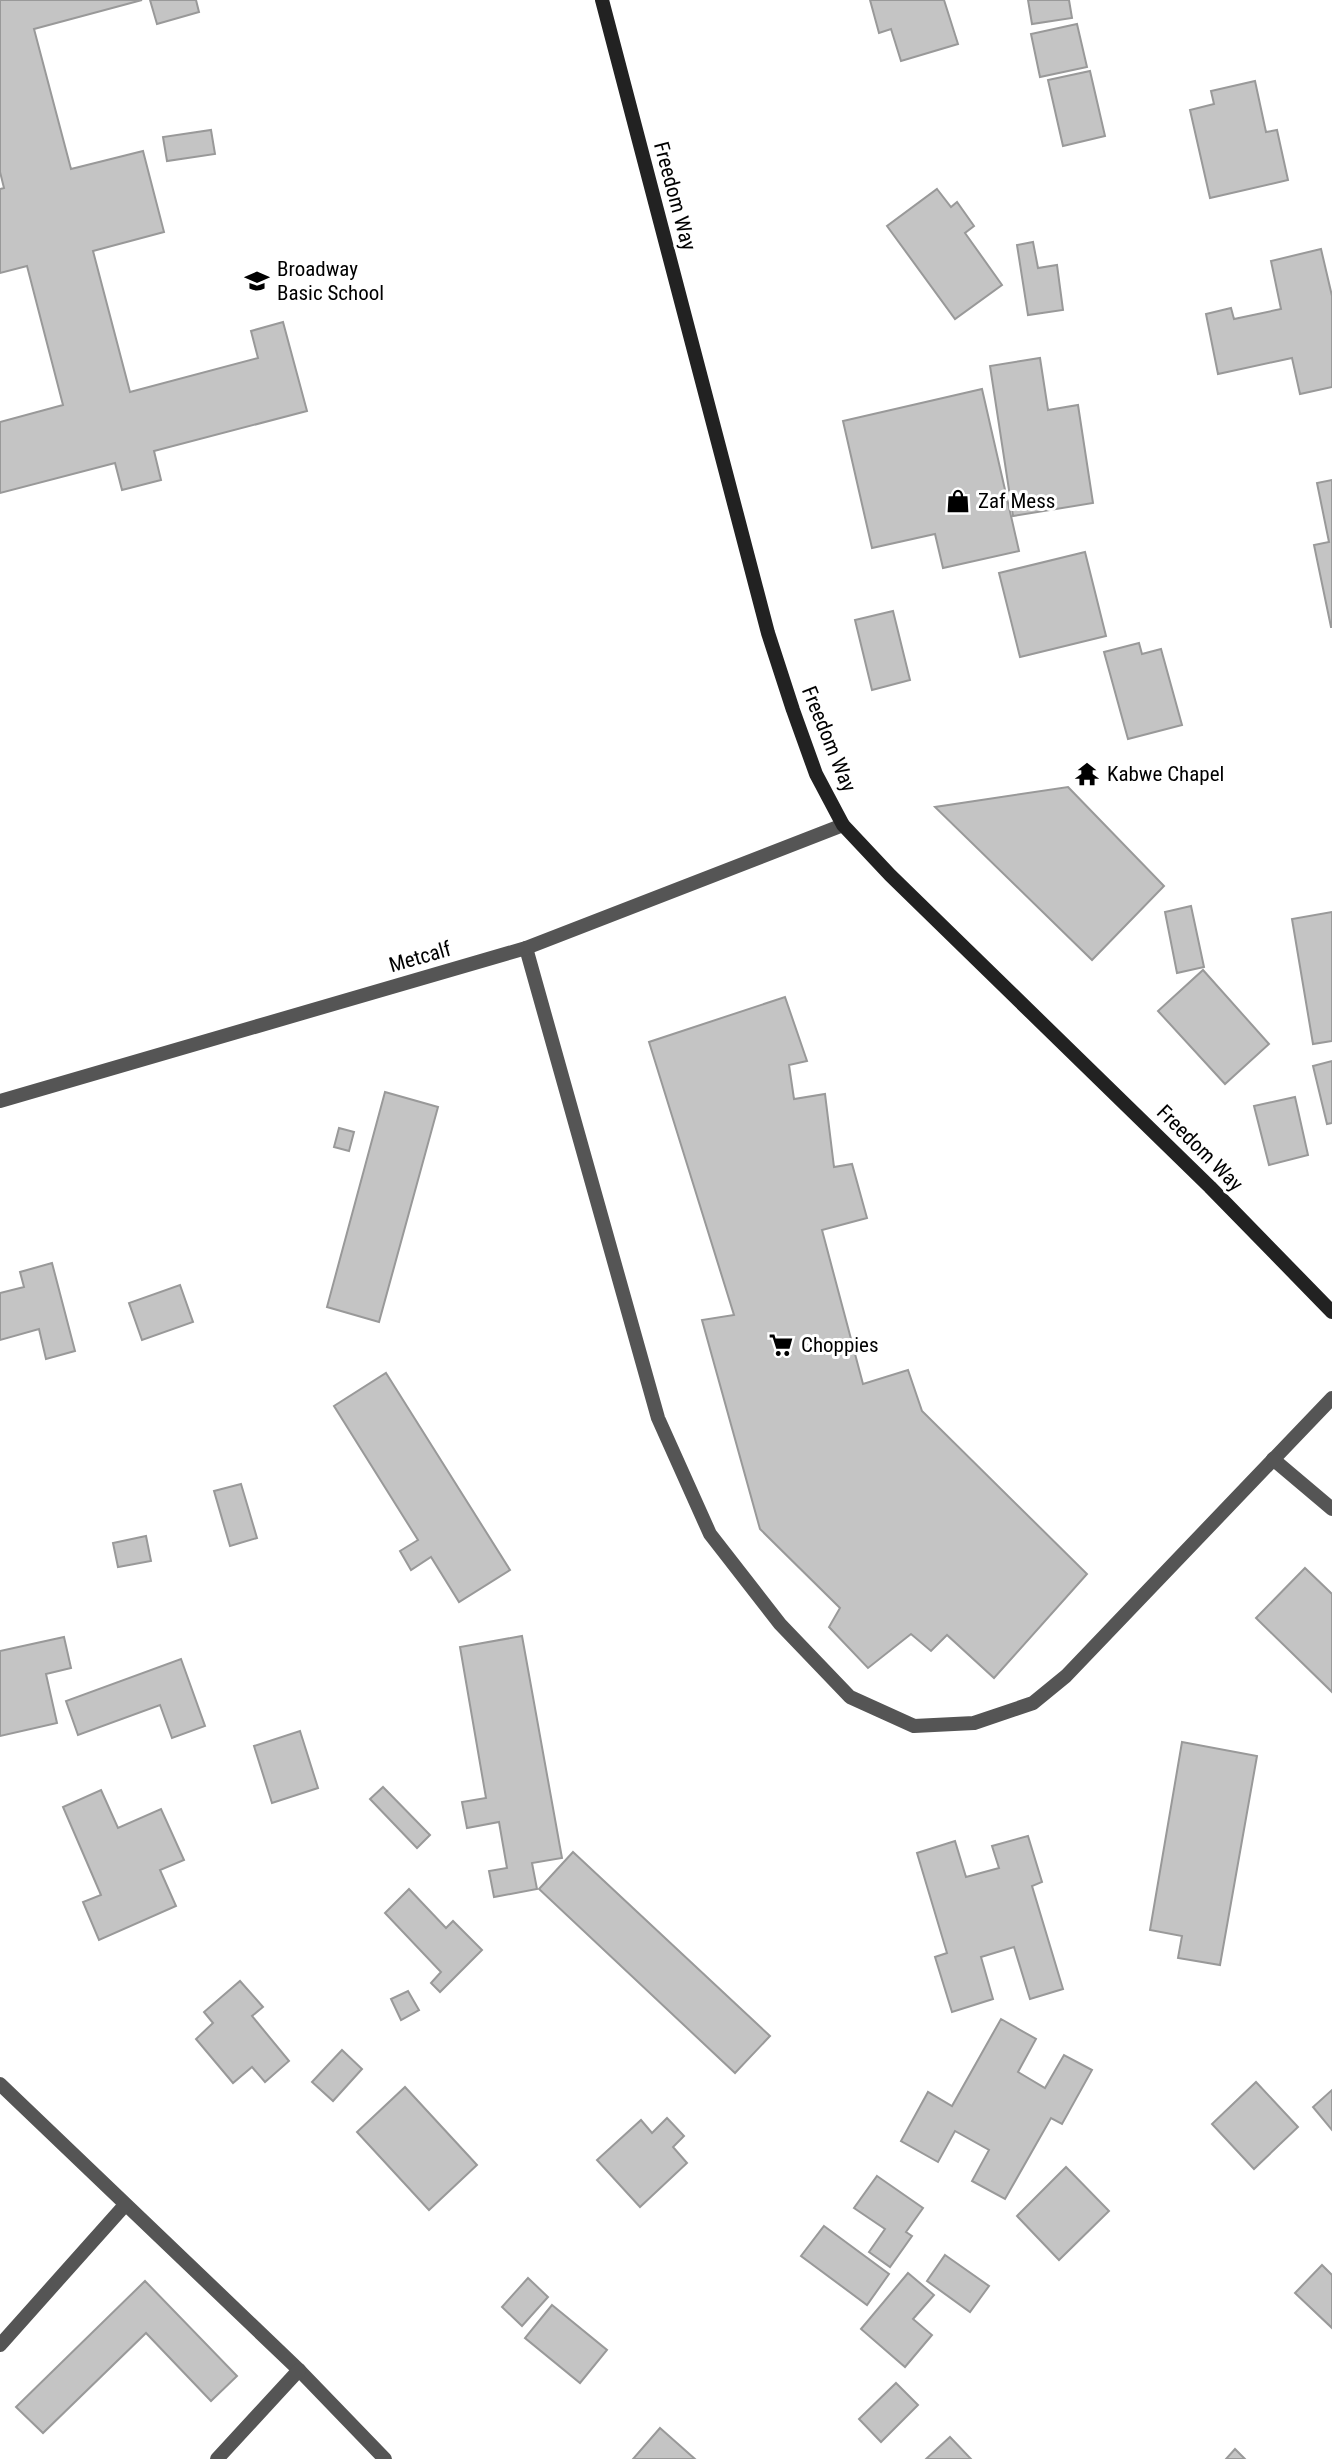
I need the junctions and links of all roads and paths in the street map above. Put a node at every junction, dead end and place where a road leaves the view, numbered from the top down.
1 (602, 0) edge
2 (842, 825) junction
3 (526, 948) junction
4 (0, 1101) edge
5 (1332, 1312) edge
6 (1332, 1398) edge
7 (1273, 1459) junction
8 (1332, 1509) edge
9 (0, 2084) edge
10 (125, 2205) junction
11 (0, 2345) edge
12 (299, 2370) junction
13 (217, 2459) edge
14 (385, 2459) edge

1 - 2 main road, Freedom Way
2 - 3 street, Metcalf
2 - 5 main road, Freedom Way
3 - 4 street, Metcalf
3 - 7 street
6 - 7 street
7 - 8 street
9 - 10 street
10 - 11 street
10 - 12 street
12 - 13 street
12 - 14 street

